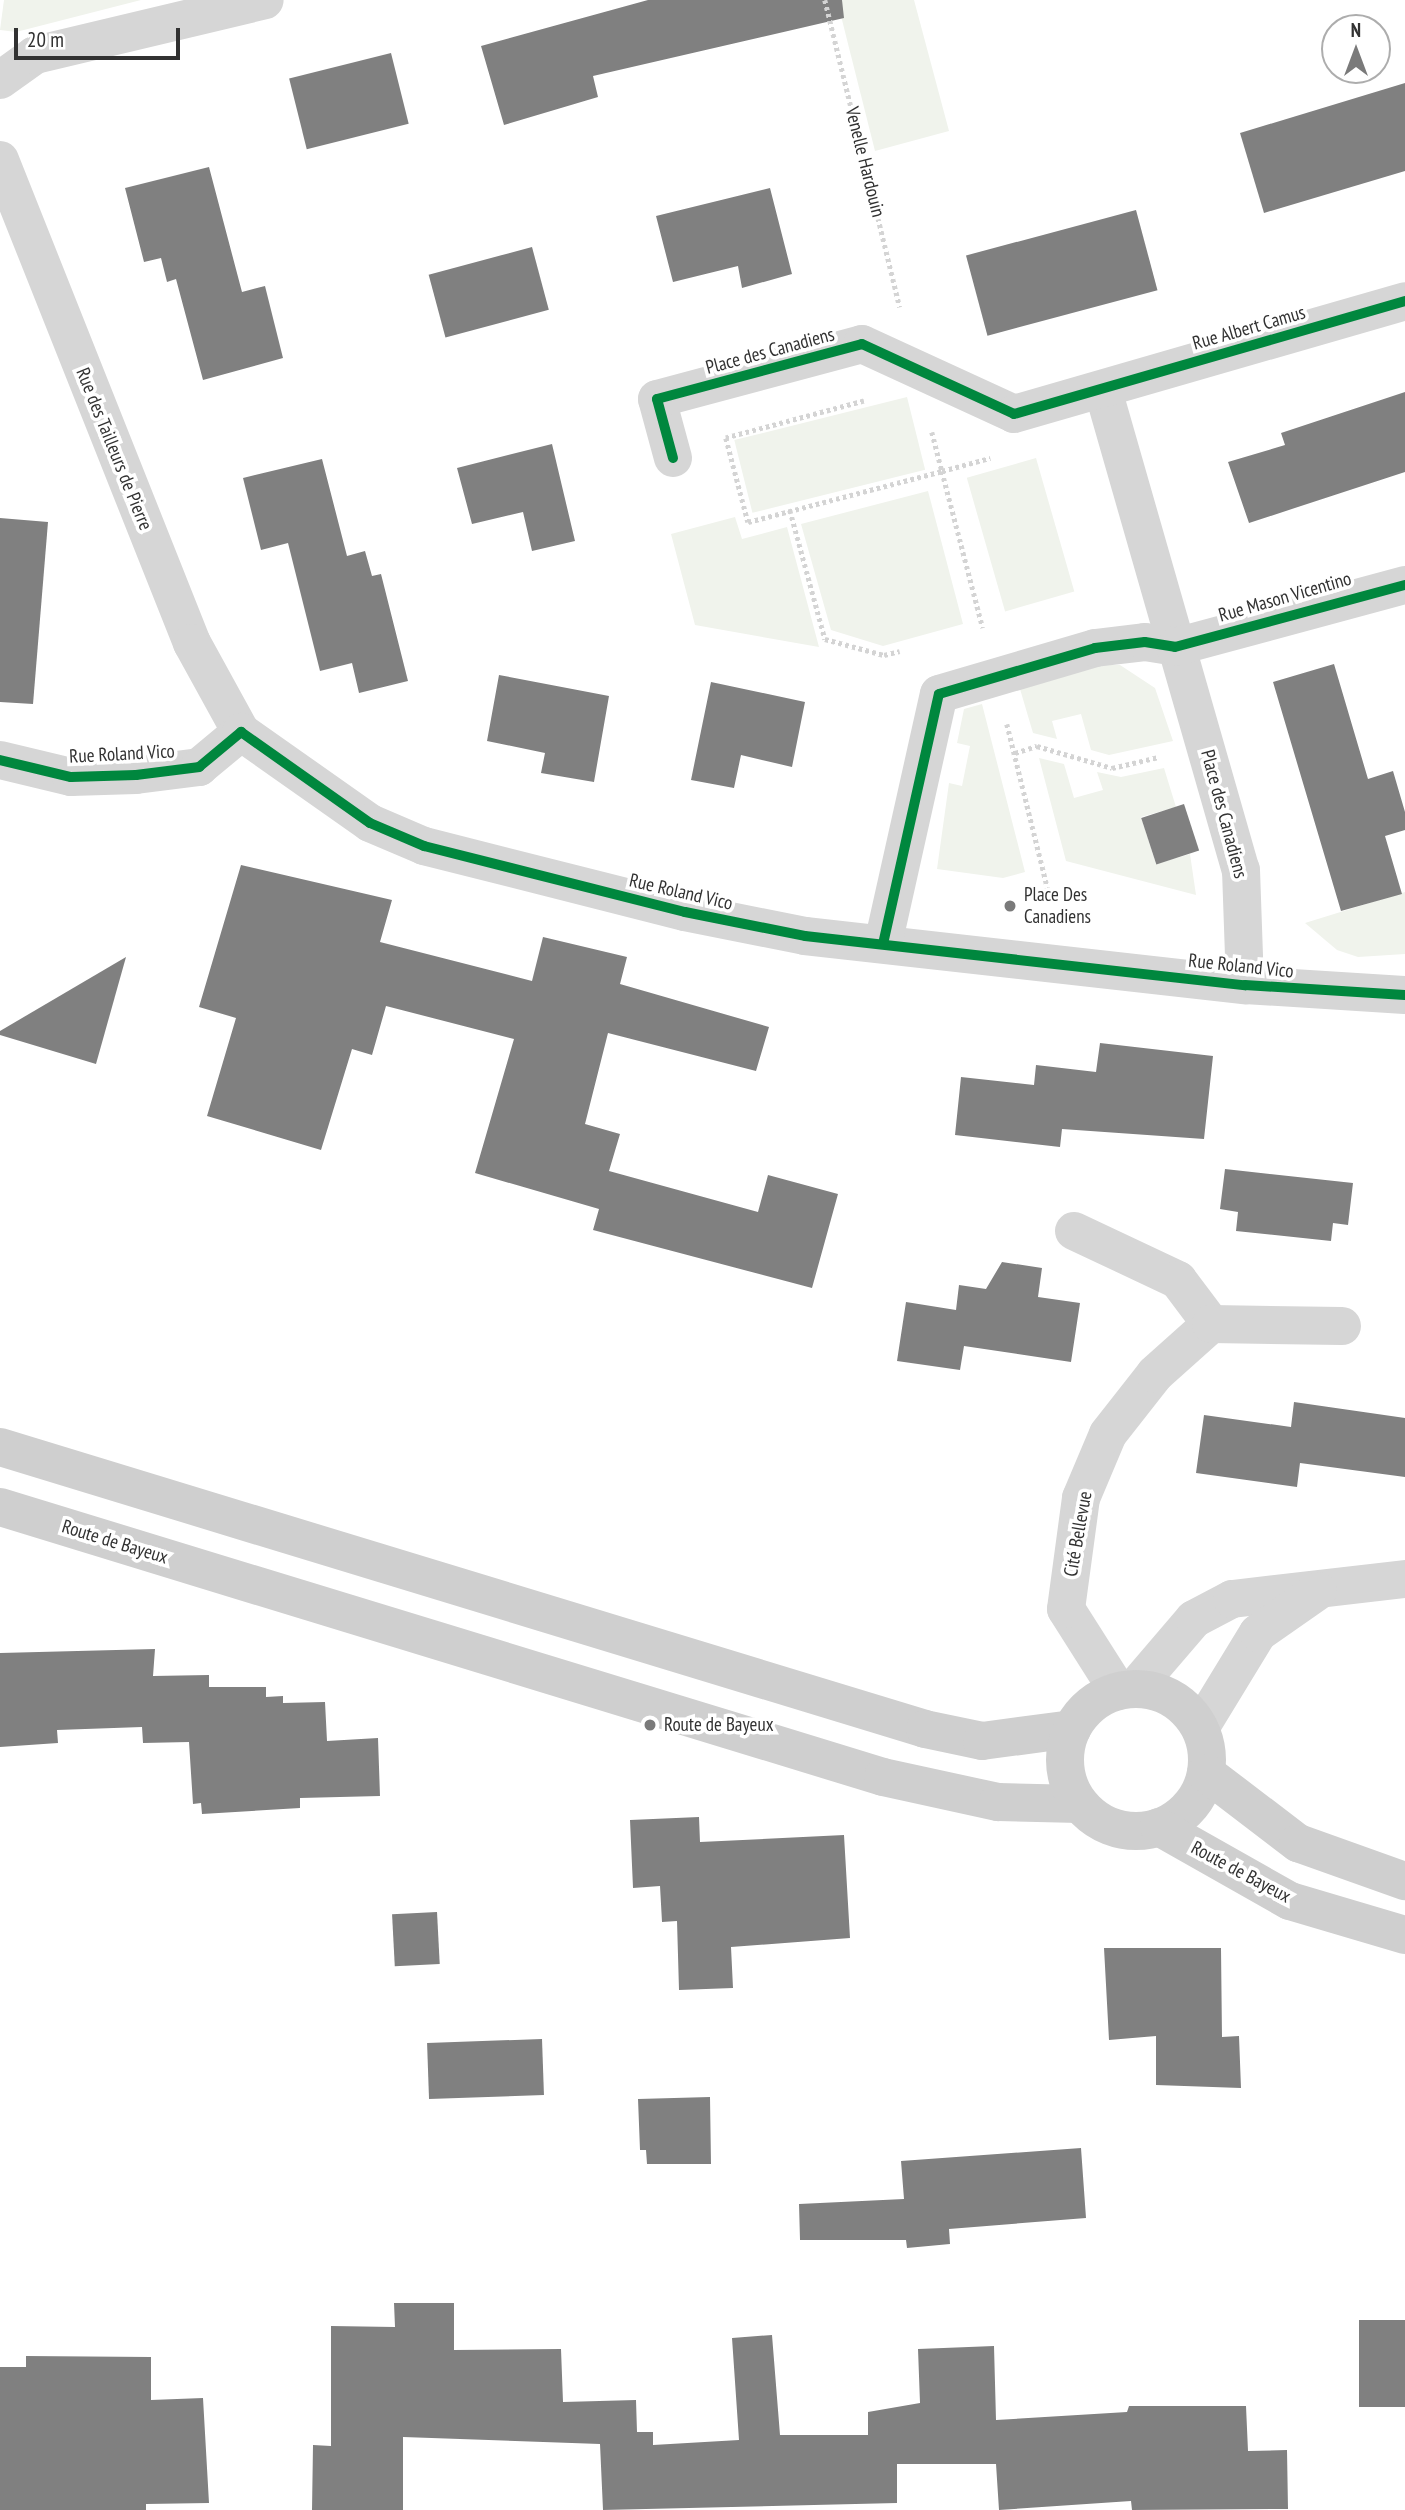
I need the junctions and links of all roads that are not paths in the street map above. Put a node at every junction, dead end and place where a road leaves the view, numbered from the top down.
1 (265, 0) edge
2 (0, 80) edge
3 (0, 160) edge
4 (1405, 301) edge
5 (1103, 390) junction
6 (673, 458) dead end
7 (1405, 585) edge
8 (1175, 647) junction
9 (242, 732) junction
10 (0, 760) edge
11 (883, 944) junction
12 (1245, 985) junction
13 (1405, 995) edge
14 (1074, 1231) dead end
15 (1211, 1324) junction
16 (1342, 1326) dead end
17 (0, 1447) edge
18 (0, 1507) edge
19 (1405, 1579) edge
20 (1320, 1590) junction
21 (1126, 1690) junction
22 (1200, 1728) junction
23 (1072, 1729) junction
24 (1206, 1773) junction
25 (1080, 1804) junction
26 (1159, 1827) junction
27 (1405, 1881) edge
28 (1405, 1935) edge

1 - 2 street
3 - 9 street, Rue des Tailleurs de Pierre
4 - 5 street, Rue Albert Camus
5 - 6 street, Place des Canadiens
5 - 8 street, Place des Canadiens
7 - 8 street, Rue Mason Vicentino
8 - 11 street
8 - 12 street, Place des Canadiens
9 - 10 street, Rue Roland Vico
9 - 11 street, Rue Roland Vico
11 - 12 street, Rue Roland Vico
12 - 13 street, Rue Roland Vico
14 - 15 street
15 - 16 street
15 - 21 street, Cité Bellevue
17 - 23 main road
18 - 25 main road, Route de Bayeux
19 - 20 street
20 - 21 street
20 - 22 street
21 - 22 main road
21 - 23 main road
22 - 24 main road
23 - 25 main road
24 - 26 main road
24 - 27 main road
25 - 26 main road
26 - 28 main road, Route de Bayeux

